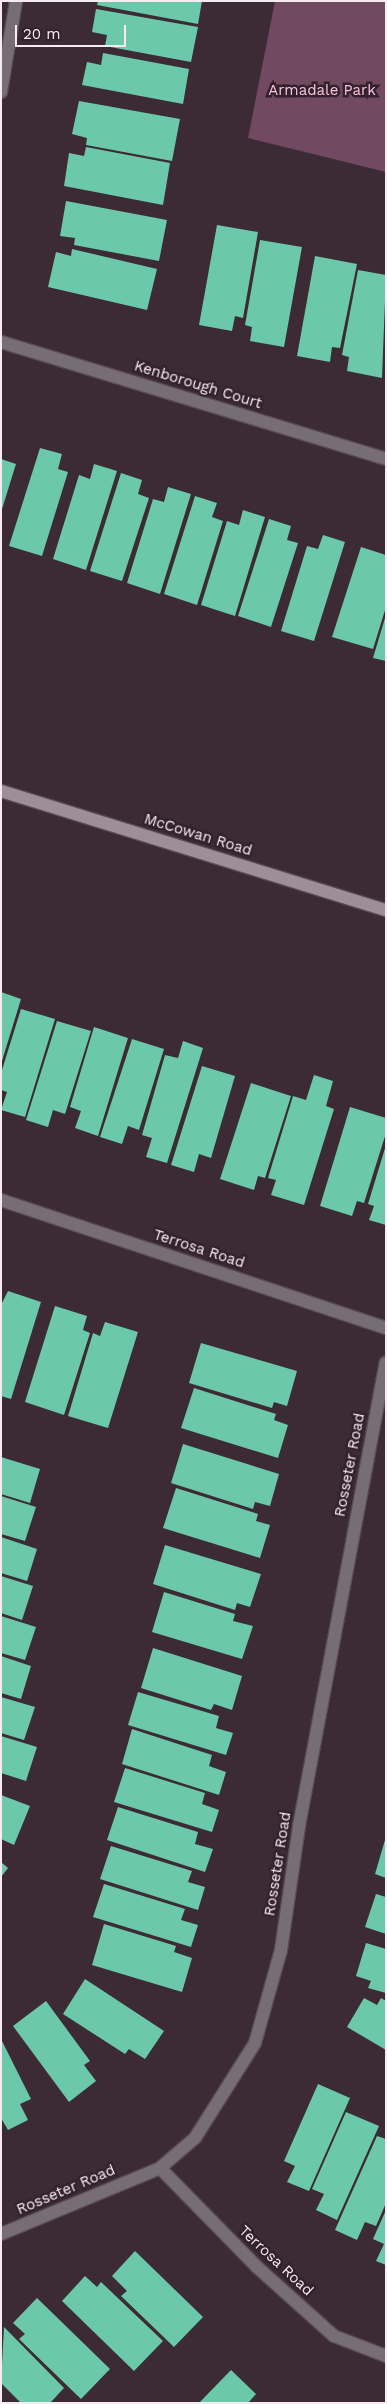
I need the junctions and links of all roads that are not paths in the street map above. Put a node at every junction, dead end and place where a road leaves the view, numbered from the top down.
1 (16, 1) edge
2 (1, 92) edge
3 (1, 342) edge
4 (386, 459) edge
5 (1, 792) edge
6 (386, 910) edge
7 (1, 1200) edge
8 (386, 1328) edge
9 (386, 1363) edge
10 (160, 2168) junction
11 (1, 2234) edge
12 (386, 2356) edge

1 - 2 street
3 - 4 street, Kenborough Court
5 - 6 main road, McCowan Road
7 - 8 street, Terrosa Road
9 - 10 street, Rosseter Road
10 - 11 street, Rosseter Road
10 - 12 street, Terrosa Road

